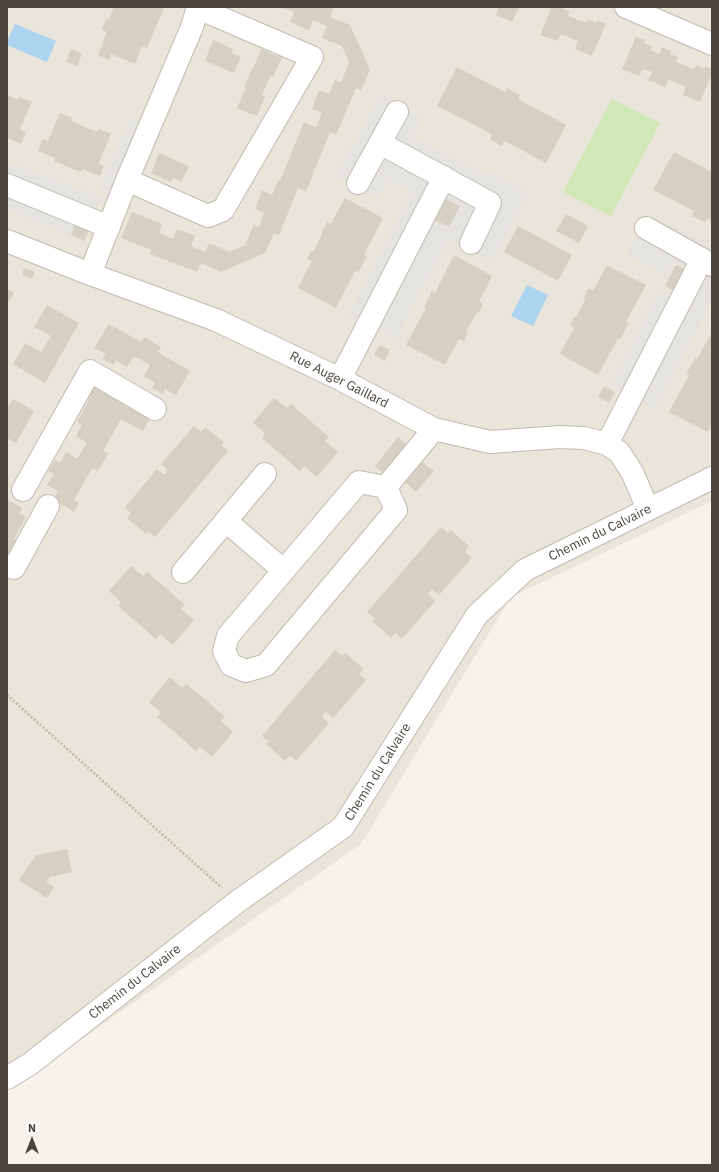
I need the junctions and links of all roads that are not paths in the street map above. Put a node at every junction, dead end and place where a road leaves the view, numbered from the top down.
1 (626, 7) edge
2 (198, 8) edge
3 (712, 44) edge
4 (396, 112) dead end
5 (380, 143) junction
6 (444, 177) junction
7 (127, 180) junction
8 (358, 183) dead end
9 (7, 186) edge
10 (109, 227) junction
11 (646, 228) dead end
12 (7, 241) edge
13 (471, 243) dead end
14 (707, 262) edge
15 (90, 274) junction
16 (340, 379) junction
17 (155, 409) dead end
18 (434, 428) junction
19 (607, 444) junction
20 (265, 474) dead end
21 (712, 478) edge
22 (15, 486) edge
23 (386, 487) junction
24 (648, 509) junction
25 (226, 522) junction
26 (14, 568) dead end
27 (283, 570) junction
28 (183, 572) dead end
29 (7, 1078) edge

1 - 3 street
2 - 7 street
2 - 7 street
4 - 5 street
5 - 6 street
5 - 8 street
6 - 13 street
6 - 16 street
7 - 10 street
9 - 10 street
10 - 15 street
11 - 14 street
12 - 15 street, Rue Auger Gaillard
14 - 19 street
15 - 16 street, Rue Auger Gaillard
16 - 18 street, Rue Auger Gaillard
17 - 22 street
18 - 19 street, Rue Auger Gaillard
18 - 23 street
19 - 24 street, Rue Auger Gaillard
20 - 25 street
21 - 24 street, Chemin du Calvaire
22 - 26 street
23 - 27 street
23 - 27 street
24 - 29 street, Chemin du Calvaire
25 - 27 street
25 - 28 street

